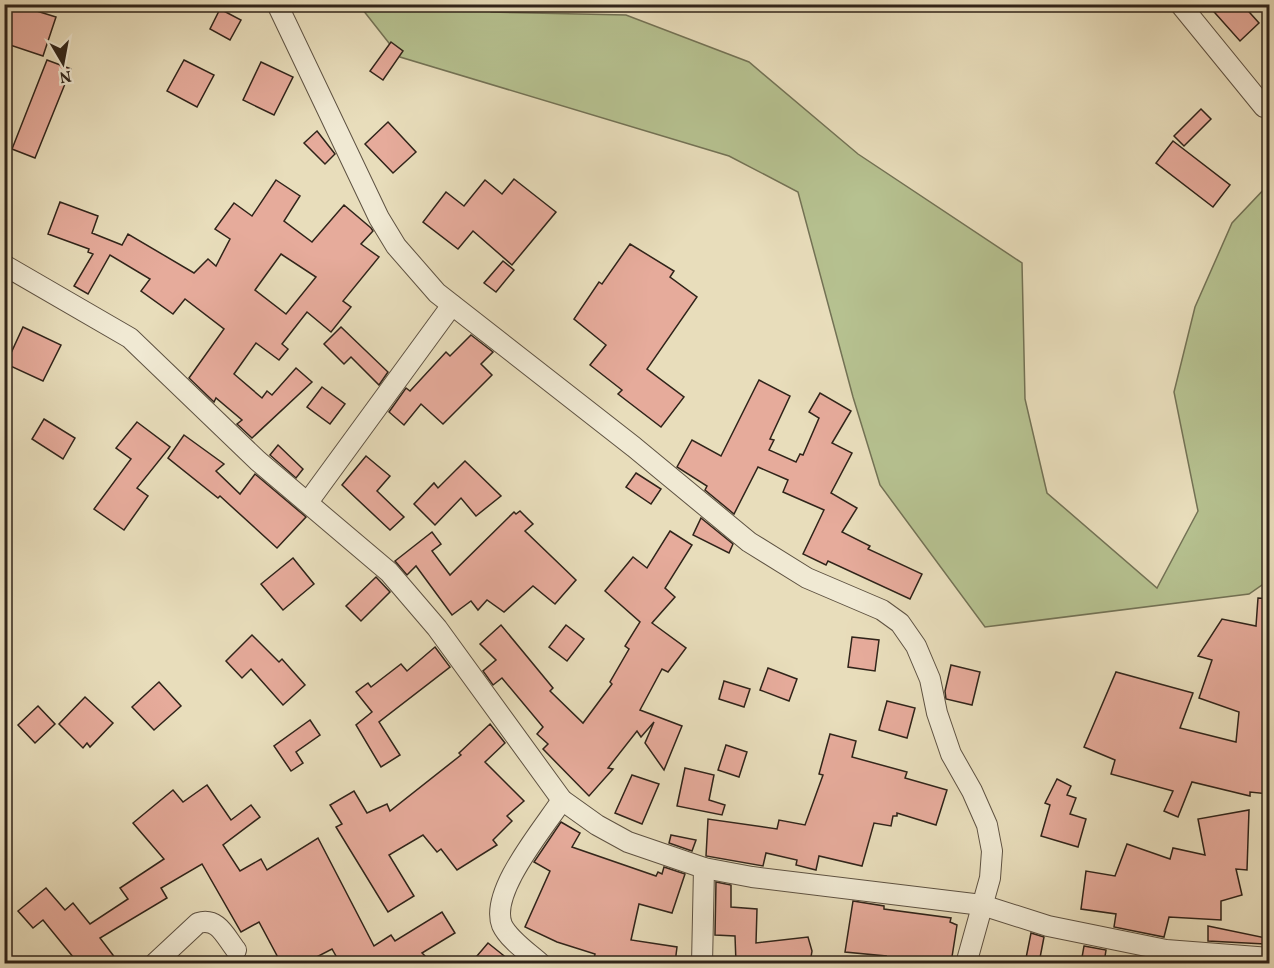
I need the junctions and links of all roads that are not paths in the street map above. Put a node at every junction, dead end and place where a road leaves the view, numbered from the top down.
1 (277, 4) edge
2 (1180, 4) edge
3 (1264, 107) dead end
4 (4, 265) edge
5 (453, 306) junction
6 (308, 502) junction
7 (562, 800) junction
8 (704, 868) junction
9 (982, 905) junction
10 (236, 950) dead end
11 (1269, 958) edge
12 (154, 963) edge
13 (542, 963) edge
14 (702, 963) edge
15 (966, 963) edge

1 - 5 street
2 - 3 street
4 - 6 street
5 - 6 street
5 - 9 street
6 - 7 street
7 - 8 street
7 - 13 street
8 - 9 street
8 - 14 street
9 - 11 street
9 - 15 street
10 - 12 street

